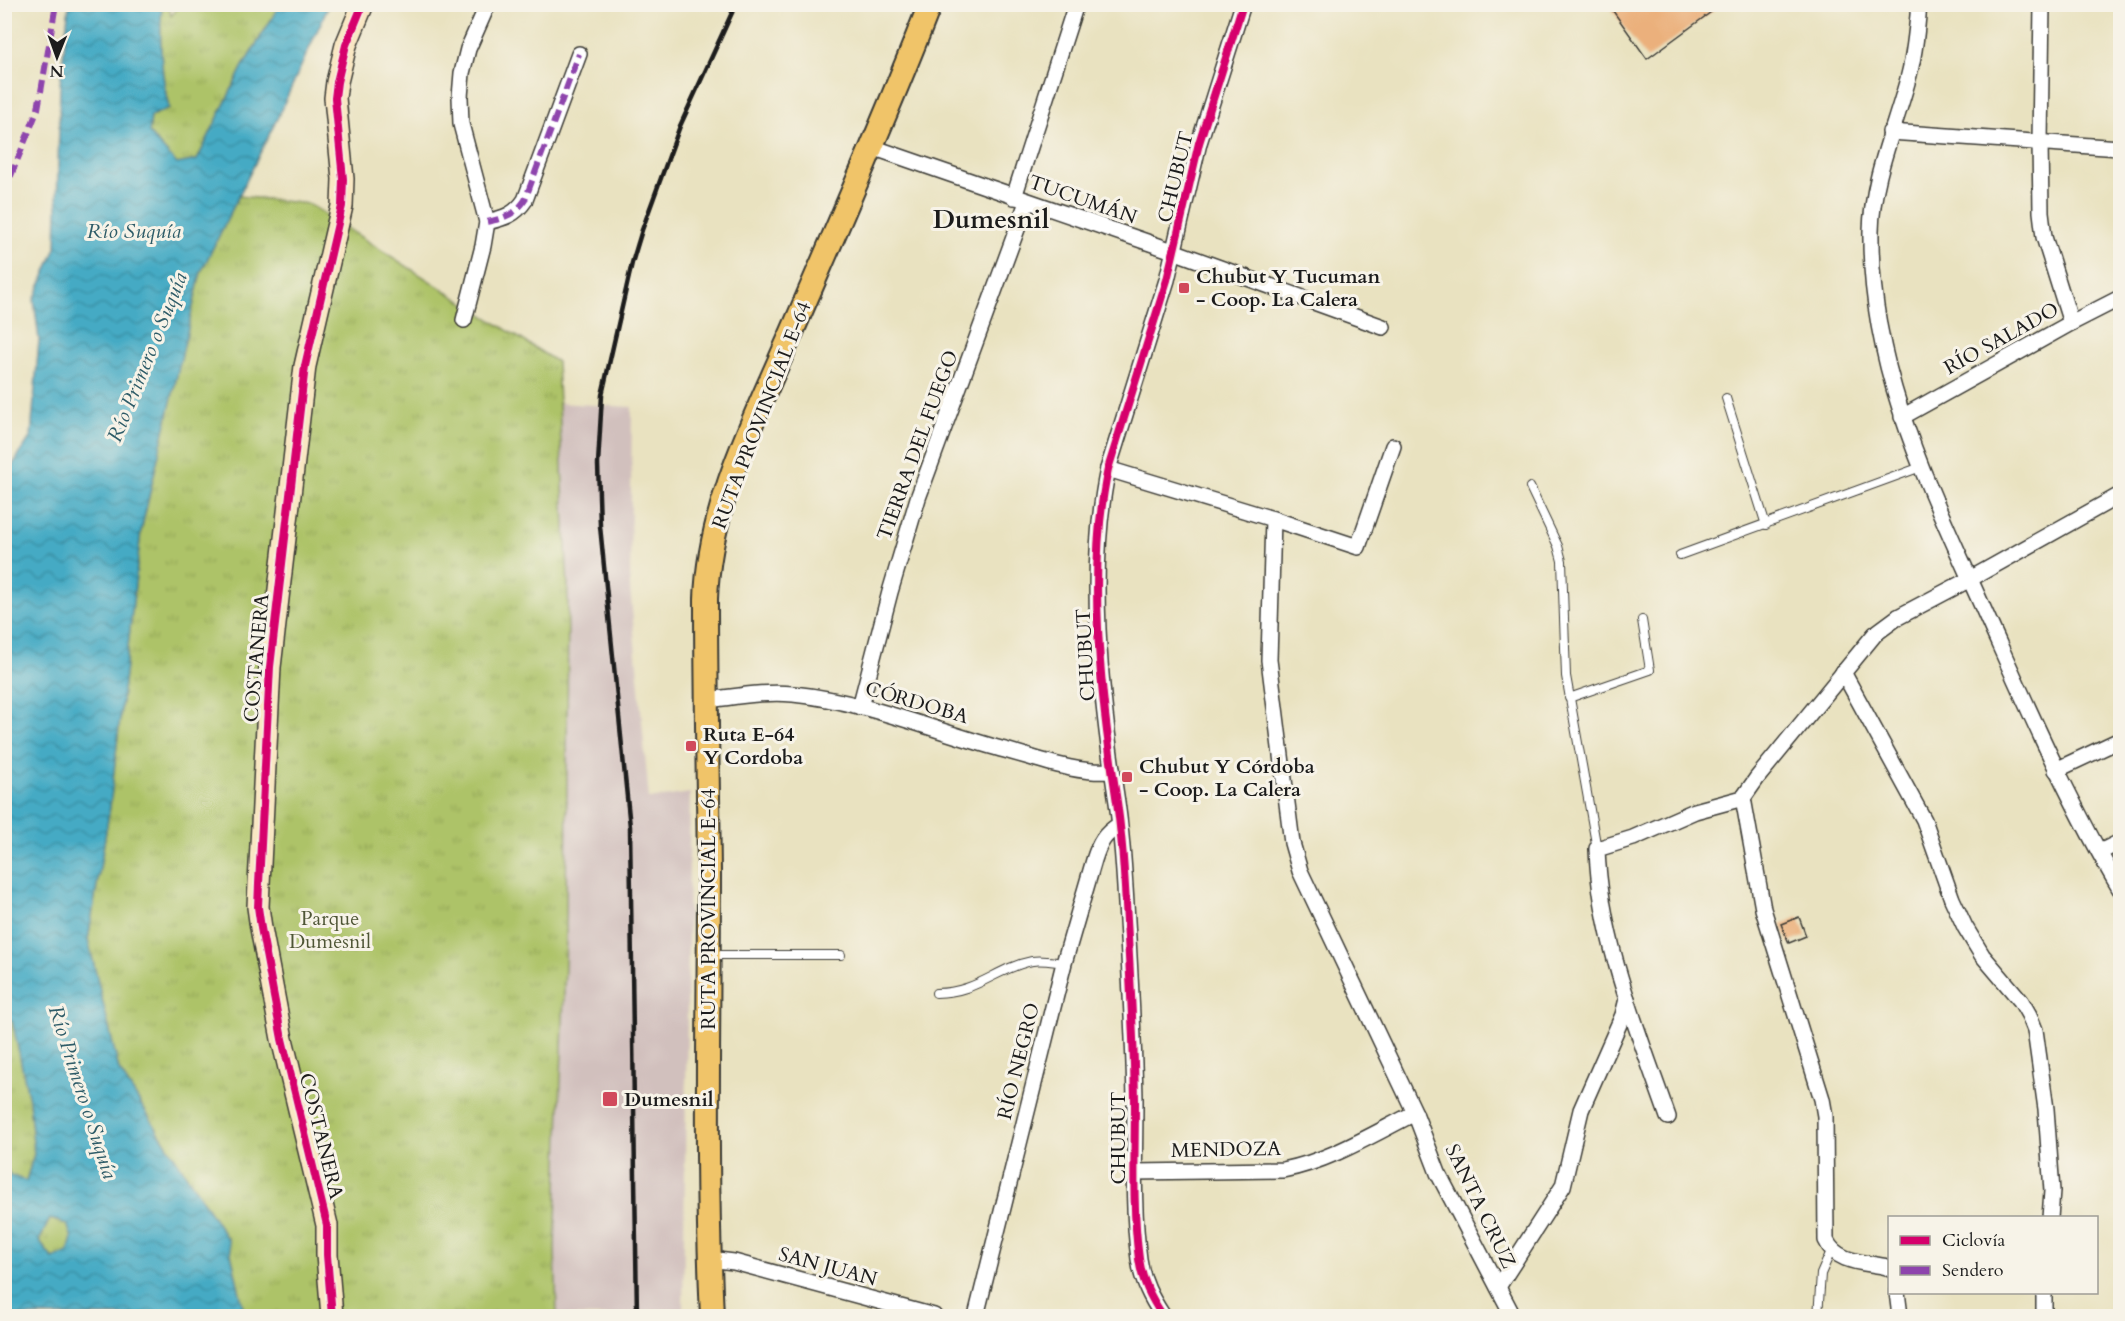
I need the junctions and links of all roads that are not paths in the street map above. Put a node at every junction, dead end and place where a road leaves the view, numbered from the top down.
1 (363, 4) edge
2 (488, 4) edge
3 (930, 4) edge
4 (1076, 4) edge
5 (1243, 4) edge
6 (1919, 4) edge
7 (2042, 4) edge
8 (579, 54) dead end
9 (1890, 132) junction
10 (2040, 142) junction
11 (872, 147) junction
12 (2121, 148) edge
13 (1021, 200) junction
14 (487, 222) junction
15 (1173, 251) junction
16 (2121, 298) edge
17 (464, 320) dead end
18 (2071, 323) junction
19 (1383, 327) dead end
20 (1726, 398) dead end
21 (1902, 417) junction
22 (1393, 446) dead end
23 (1921, 467) junction
24 (1108, 469) junction
25 (1530, 487) dead end
26 (2121, 495) edge
27 (1273, 519) junction
28 (1766, 525) junction
29 (1680, 555) dead end
30 (1970, 579) junction
31 (1642, 620) dead end
32 (1843, 672) junction
33 (1569, 698) junction
34 (707, 700) junction
35 (860, 707) junction
36 (2121, 741) edge
37 (2056, 770) junction
38 (1112, 771) junction
39 (1743, 798) junction
40 (1119, 825) junction
41 (2121, 842) edge
42 (1597, 849) junction
43 (2100, 852) junction
44 (2121, 889) edge
45 (708, 955) junction
46 (841, 955) dead end
47 (1065, 963) junction
48 (936, 993) dead end
49 (1627, 999) junction
50 (1415, 1113) junction
51 (1668, 1117) dead end
52 (1134, 1172) junction
53 (2050, 1216) edge
54 (1831, 1251) junction
55 (709, 1259) junction
56 (1888, 1269) edge
57 (1498, 1287) junction
58 (1898, 1294) edge
59 (2044, 1294) edge
60 (1157, 1312) edge
61 (332, 1317) edge
62 (712, 1317) edge
63 (934, 1317) edge
64 (976, 1317) edge
65 (1513, 1317) edge
66 (1818, 1317) edge
67 (1900, 1317) edge
68 (2044, 1317) edge

1 - 61 street, COSTANERA
2 - 14 street
3 - 11 main road, RUTA PROVINCIAL E-64
4 - 13 street, TIERRA DEL FUEGO
5 - 15 street, CHUBUT
6 - 9 street
7 - 10 street
8 - 14 street
9 - 10 street
9 - 21 street
10 - 12 street
10 - 18 street
11 - 13 street, TUCUMÁN
11 - 34 main road, RUTA PROVINCIAL E-64
13 - 15 street, TUCUMÁN
13 - 35 street, TIERRA DEL FUEGO
14 - 17 street
15 - 19 street, TUCUMÁN
15 - 24 street, CHUBUT
16 - 18 street, RÍO SALADO
18 - 21 street, RÍO SALADO
20 - 28 lane
21 - 23 street
22 - 27 street
23 - 28 lane
23 - 30 street
24 - 27 street
24 - 38 street, CHUBUT
25 - 33 lane
26 - 30 street
27 - 50 street, SANTA CRUZ
28 - 29 lane
30 - 32 street
30 - 37 street
31 - 33 lane
32 - 39 street
32 - 53 street
33 - 42 lane
34 - 35 street, CÓRDOBA
34 - 45 main road, RUTA PROVINCIAL E-64
35 - 38 street, CÓRDOBA
36 - 37 street
37 - 43 street
38 - 40 street, CHUBUT
39 - 42 street
39 - 54 street
40 - 47 street, RÍO NEGRO
40 - 52 street, CHUBUT
41 - 43 street
42 - 49 street
43 - 44 street
45 - 46 lane
45 - 55 main road, RUTA PROVINCIAL E-64
47 - 48 lane
47 - 64 street, RÍO NEGRO
49 - 51 street
49 - 57 street
50 - 52 street, MENDOZA
50 - 57 street, SANTA CRUZ
52 - 60 street, CHUBUT
54 - 56 street
54 - 66 lane
55 - 62 main road, RUTA PROVINCIAL E-64
55 - 63 street, SAN JUAN
57 - 65 street, SANTA CRUZ
58 - 67 street
59 - 68 street

